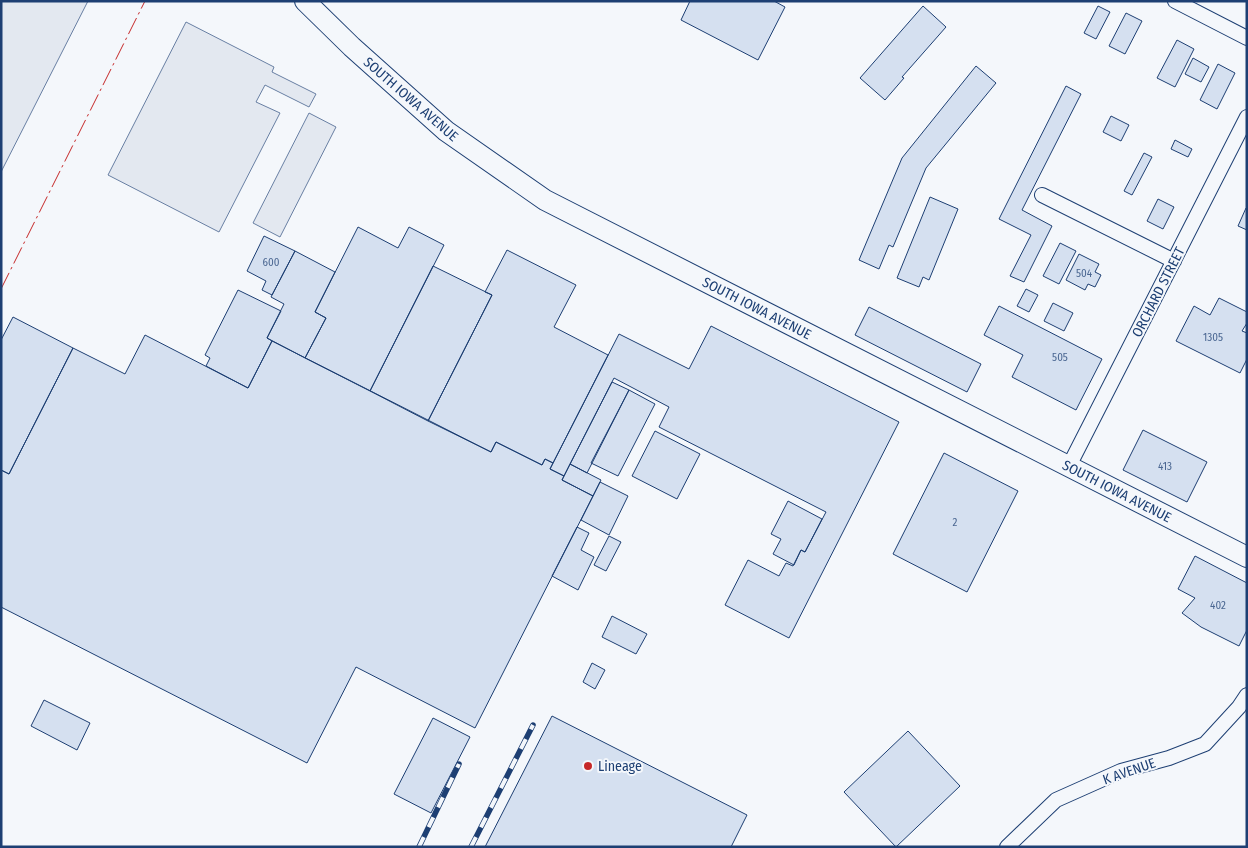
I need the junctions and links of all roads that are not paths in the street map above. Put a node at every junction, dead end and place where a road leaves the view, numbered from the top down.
1 (304, 1) edge
2 (1175, 1) edge
3 (1247, 38) edge
4 (1247, 117) edge
5 (1042, 195) dead end
6 (1174, 260) junction
7 (1068, 466) junction
8 (1247, 557) edge
9 (1247, 695) edge
10 (1007, 847) edge

1 - 7 main road, SOUTH IOWA AVENUE
2 - 3 street
4 - 6 street, ORCHARD STREET
5 - 6 street
6 - 7 street, ORCHARD STREET
7 - 8 main road, SOUTH IOWA AVENUE
9 - 10 street, K AVENUE

